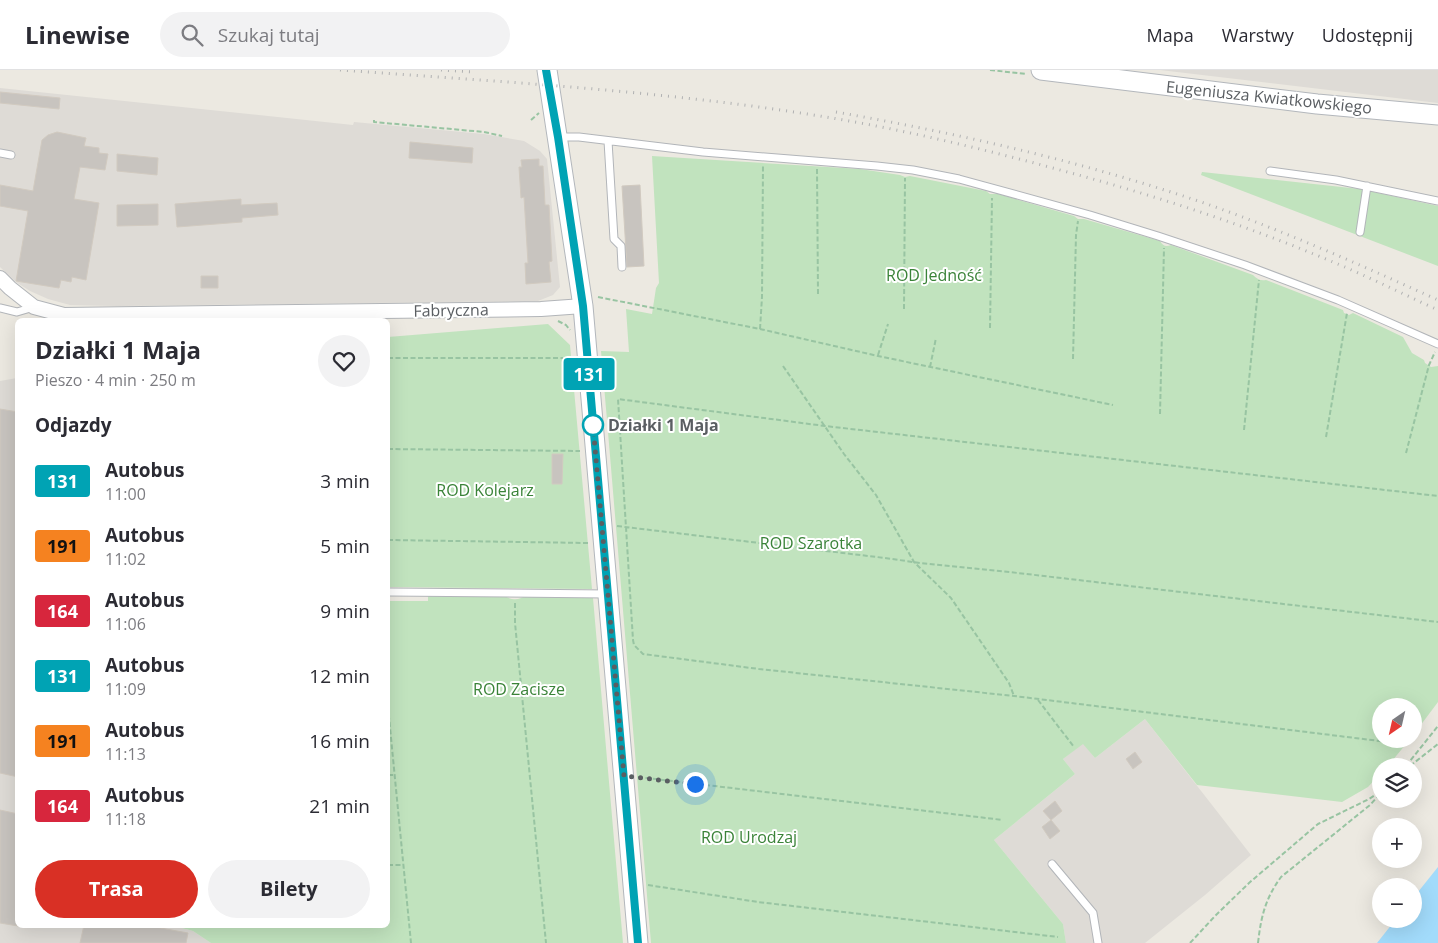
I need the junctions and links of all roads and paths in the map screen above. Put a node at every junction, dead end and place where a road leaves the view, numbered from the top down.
1 (547, 70) edge
2 (1041, 70) edge
3 (1438, 115) edge
4 (374, 120) dead end
5 (502, 136) dead end
6 (558, 137) junction
7 (608, 141) junction
8 (0, 153) edge
9 (11, 155) dead end
10 (763, 157) junction
11 (818, 160) junction
12 (905, 169) junction
13 (1270, 172) dead end
14 (1367, 186) junction
15 (992, 188) junction
16 (1438, 201) edge
17 (1080, 212) junction
18 (1360, 232) dead end
19 (1166, 239) junction
20 (622, 267) dead end
21 (1262, 271) junction
22 (0, 278) edge
23 (818, 294) dead end
24 (582, 300) junction
25 (1350, 305) junction
26 (34, 307) junction
27 (0, 308) edge
28 (904, 309) dead end
29 (888, 324) dead end
30 (760, 328) junction
31 (990, 328) dead end
32 (936, 338) dead end
33 (1437, 346) edge
34 (878, 356) junction
35 (390, 358) edge
36 (563, 358) dead end
37 (1073, 359) dead end
38 (783, 366) dead end
39 (930, 367) junction
40 (1113, 405) dead end
41 (1160, 414) dead end
42 (826, 426) junction
43 (1244, 430) dead end
44 (1326, 437) dead end
45 (390, 449) edge
46 (595, 451) junction
47 (1406, 453) dead end
48 (1438, 496) edge
49 (627, 528) junction
50 (602, 535) junction
51 (390, 540) edge
52 (914, 562) junction
53 (390, 592) edge
54 (515, 593) junction
55 (607, 594) junction
56 (1438, 622) edge
57 (1014, 696) junction
58 (1037, 699) junction
59 (1438, 726) edge
60 (390, 730) edge
61 (1372, 740) edge
62 (1438, 744) edge
63 (1074, 747) dead end
64 (1412, 758) edge
65 (1420, 758) edge
66 (390, 775) edge
67 (394, 775) junction
68 (624, 776) junction
69 (1372, 797) edge
70 (1372, 803) edge
71 (1004, 820) dead end
72 (1052, 864) dead end
73 (390, 865) edge
74 (403, 866) junction
75 (633, 884) junction
76 (1058, 937) dead end
77 (411, 943) edge
78 (546, 943) edge
79 (638, 943) edge
80 (1098, 943) edge
81 (1190, 943) edge
82 (1258, 943) edge

1 - 6 street
2 - 3 street, Eugeniusza Kwiatkowskiego
4 - 5 path
6 - 7 lane
6 - 24 street
7 - 10 lane
7 - 20 lane
8 - 9 lane
10 - 11 lane
10 - 30 path
11 - 12 lane
11 - 23 path
12 - 15 lane
12 - 28 path
13 - 14 lane
14 - 16 lane
14 - 18 lane
15 - 17 lane
15 - 31 path
17 - 19 lane
17 - 37 path
19 - 21 lane
19 - 41 path
21 - 25 lane
21 - 43 path
22 - 26 street, Fabryczna
24 - 26 street, Fabryczna
24 - 30 path
24 - 46 street
25 - 33 lane
25 - 44 path
26 - 27 lane
29 - 34 path
30 - 34 path
32 - 39 path
33 - 47 path
34 - 39 path
35 - 36 path
38 - 42 path
39 - 40 path
42 - 48 path
42 - 49 path
42 - 52 path
45 - 46 path
46 - 50 street
49 - 50 path
49 - 52 path
49 - 57 path
50 - 51 path
50 - 55 street
52 - 56 path
52 - 57 path
53 - 54 lane
54 - 55 lane
54 - 78 path
55 - 68 street
57 - 58 path
58 - 61 path
58 - 63 path
59 - 64 path
60 - 67 path
62 - 65 path
66 - 67 path
67 - 74 path
68 - 71 path
68 - 75 street
69 - 81 path
70 - 82 path
72 - 80 lane
73 - 74 path
74 - 77 path
75 - 76 path
75 - 79 street

